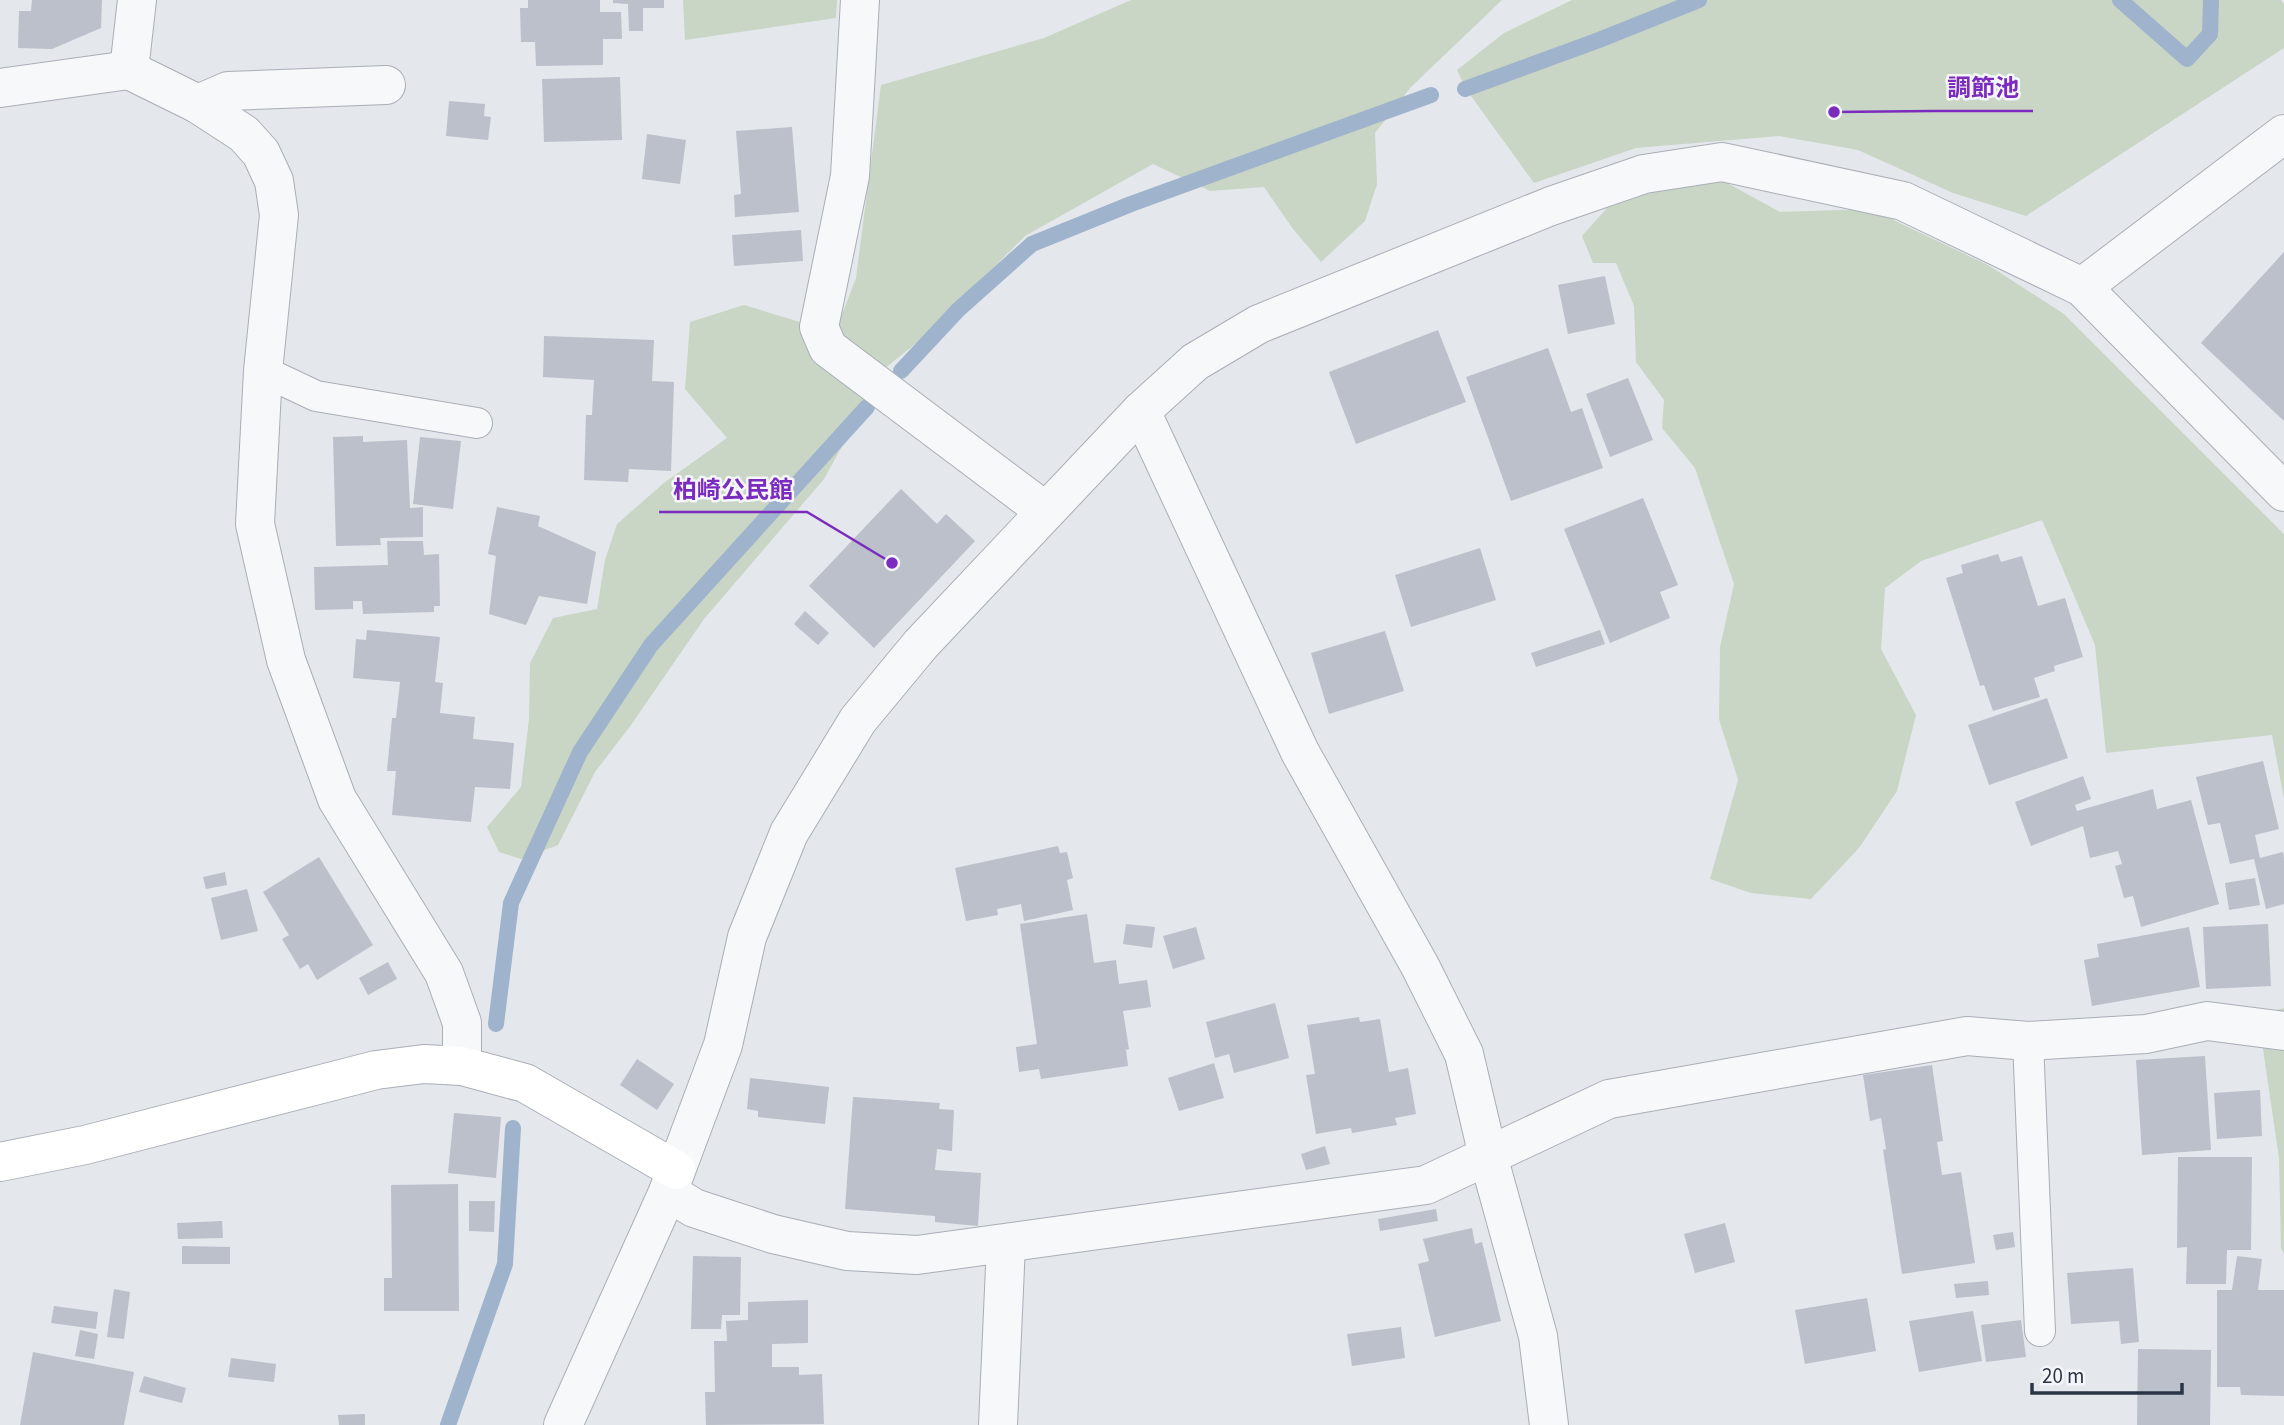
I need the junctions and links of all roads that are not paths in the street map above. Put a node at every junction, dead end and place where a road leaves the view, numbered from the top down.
1 (137, 0) edge
2 (860, 0) edge
3 (129, 70) junction
4 (386, 85) dead end
5 (0, 88) edge
6 (198, 104) junction
7 (2284, 134) edge
8 (2082, 287) junction
9 (263, 371) junction
10 (1141, 411) junction
11 (477, 423) dead end
12 (2284, 492) edge
13 (1045, 511) junction
14 (2284, 1031) edge
15 (2028, 1041) junction
16 (461, 1066) junction
17 (1488, 1156) junction
18 (0, 1162) edge
19 (672, 1181) junction
20 (1006, 1244) junction
21 (2040, 1331) dead end
22 (563, 1425) edge
23 (998, 1425) edge
24 (1549, 1425) edge

1 - 3 street
2 - 13 street
3 - 5 street
3 - 6 street
4 - 6 street
6 - 9 street
7 - 8 street
8 - 10 street
8 - 12 street
9 - 11 lane
9 - 16 street
10 - 13 street
10 - 17 street
13 - 19 street
14 - 15 street
15 - 17 street
15 - 21 lane
16 - 18 street
16 - 19 street
17 - 20 street
17 - 24 street
19 - 20 street
19 - 22 street
20 - 23 street

